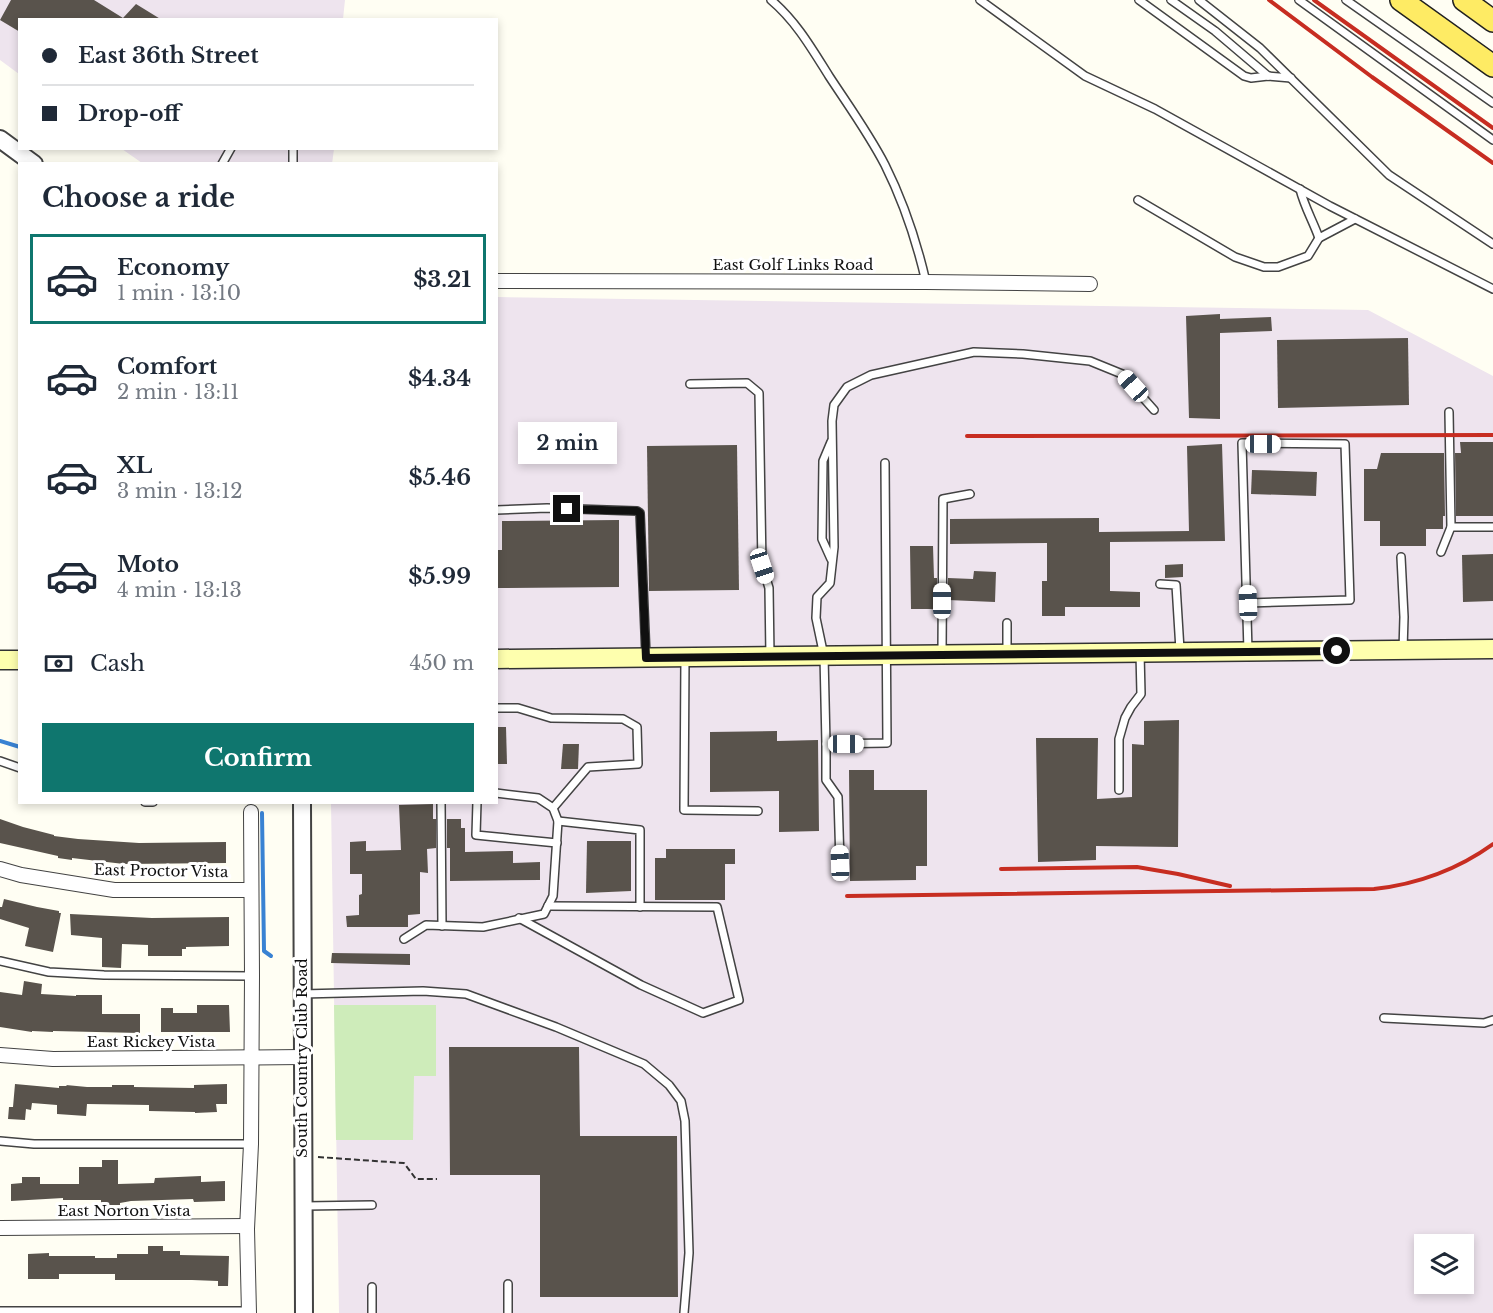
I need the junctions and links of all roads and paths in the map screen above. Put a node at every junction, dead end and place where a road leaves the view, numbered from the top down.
1 (771, 0) edge
2 (980, 0) edge
3 (1139, 0) edge
4 (1171, 0) edge
5 (1199, 0) edge
6 (1299, 0) edge
7 (1346, 0) edge
8 (1401, 0) edge
9 (1464, 0) edge
10 (1493, 21) edge
11 (1493, 66) edge
12 (1268, 76) junction
13 (1291, 78) junction
14 (1493, 103) edge
15 (0, 139) edge
16 (1493, 140) edge
17 (31, 162) edge
18 (1300, 189) junction
19 (1137, 201) dead end
20 (1355, 219) junction
21 (1319, 238) junction
22 (1493, 244) edge
23 (498, 281) edge
24 (926, 282) junction
25 (1090, 284) dead end
26 (1493, 289) edge
27 (690, 384) dead end
28 (1154, 410) dead end
29 (1449, 412) dead end
30 (832, 438) junction
31 (885, 463) dead end
32 (970, 494) dead end
33 (498, 510) edge
34 (1451, 527) junction
35 (1493, 527) edge
36 (1441, 552) dead end
37 (1401, 557) dead end
38 (832, 562) junction
39 (1160, 584) dead end
40 (1248, 603) junction
41 (1008, 623) dead end
42 (1493, 649) edge
43 (1403, 650) junction
44 (1248, 651) junction
45 (1180, 652) junction
46 (1140, 653) junction
47 (1008, 654) junction
48 (942, 655) junction
49 (824, 656) junction
50 (886, 656) junction
51 (770, 657) junction
52 (646, 658) junction
53 (685, 658) junction
54 (0, 660) edge
55 (18, 660) edge
56 (498, 660) edge
57 (498, 708) edge
58 (826, 744) junction
59 (0, 761) edge
60 (18, 767) edge
61 (1119, 790) dead end
62 (498, 793) edge
63 (302, 804) edge
64 (441, 804) edge
65 (477, 804) edge
66 (553, 808) junction
67 (758, 811) dead end
68 (251, 812) dead end
69 (558, 821) junction
70 (557, 843) junction
71 (840, 863) dead end
72 (0, 869) edge
73 (251, 890) junction
74 (548, 906) junction
75 (640, 906) junction
76 (519, 918) junction
77 (442, 926) junction
78 (404, 939) dead end
79 (0, 961) edge
80 (252, 976) junction
81 (302, 994) junction
82 (1384, 1018) dead end
83 (1493, 1020) edge
84 (0, 1055) edge
85 (251, 1057) junction
86 (302, 1057) junction
87 (0, 1141) edge
88 (251, 1144) junction
89 (318, 1157) dead end
90 (438, 1179) dead end
91 (372, 1205) dead end
92 (303, 1206) junction
93 (248, 1226) junction
94 (0, 1228) edge
95 (508, 1284) dead end
96 (372, 1287) dead end
97 (0, 1311) edge
98 (249, 1312) edge
99 (304, 1313) edge
100 (372, 1313) edge
101 (508, 1313) edge
102 (684, 1313) edge

1 - 24 lane
2 - 18 lane
3 - 12 lane
4 - 12 lane
5 - 13 lane
6 - 16 lane
7 - 14 lane
8 - 11 main road
9 - 10 main road
12 - 13 lane
13 - 22 lane
15 - 17 street
18 - 20 lane
18 - 21 lane
19 - 21 lane
20 - 21 lane
20 - 26 lane
23 - 24 street, East Golf Links Road
24 - 25 street, East Golf Links Road
27 - 51 lane
28 - 30 lane
29 - 34 lane
30 - 38 lane
30 - 38 lane
31 - 50 lane
32 - 48 lane
33 - 52 lane
34 - 35 lane
34 - 36 lane
37 - 43 lane
38 - 49 lane
39 - 45 lane
40 - 40 lane
40 - 44 lane
41 - 47 lane
42 - 43 main road
43 - 44 main road
44 - 45 main road
45 - 46 main road
46 - 47 main road
46 - 61 lane
47 - 48 main road
48 - 50 main road
49 - 50 main road
49 - 51 main road
49 - 58 lane
50 - 58 lane
51 - 53 main road
52 - 53 main road
52 - 56 main road
53 - 67 lane
54 - 55 main road
57 - 66 lane
58 - 71 lane
59 - 60 lane
62 - 66 lane
63 - 81 street, South Country Club Road
64 - 77 lane
65 - 70 lane
66 - 69 lane
68 - 73 street
69 - 70 lane
69 - 75 lane
70 - 74 lane
72 - 73 street, East Proctor Vista
73 - 80 street
74 - 75 lane
74 - 76 lane
75 - 76 lane
76 - 77 lane
77 - 78 lane
79 - 80 lane
80 - 85 street
81 - 86 street, South Country Club Road
81 - 102 lane
82 - 83 lane
84 - 85 street, East Rickey Vista
85 - 86 street, East Rickey Vista
85 - 88 street
86 - 92 street, South Country Club Road
87 - 88 lane
88 - 93 street
89 - 90 path
91 - 92 lane
92 - 99 street, South Country Club Road
93 - 94 street, East Norton Vista
93 - 98 street
95 - 101 lane
96 - 100 lane
97 - 98 lane

